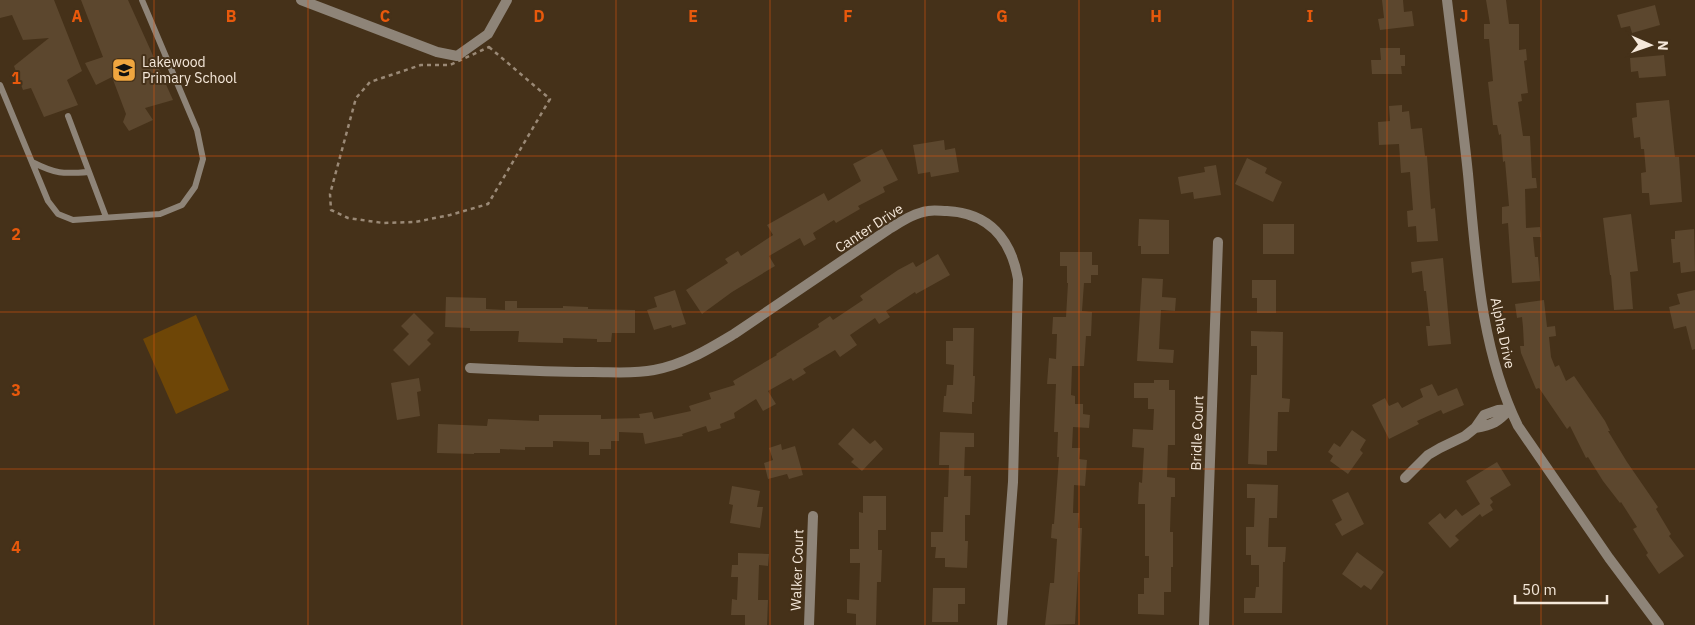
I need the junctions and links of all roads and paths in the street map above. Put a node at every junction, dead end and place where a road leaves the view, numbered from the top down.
1 (142, 0) edge
2 (301, 0) edge
3 (1447, 0) edge
4 (504, 1) edge
5 (421, 65) joint
6 (0, 85) edge
7 (68, 116) dead end
8 (32, 162) junction
9 (89, 172) junction
10 (106, 218) junction
11 (1218, 242) dead end
12 (470, 368) dead end
13 (1510, 409) junction
14 (1405, 478) dead end
15 (813, 516) dead end
16 (809, 625) edge
17 (1002, 625) edge
18 (1204, 625) edge
19 (1659, 625) edge

1 - 10 lane
2 - 4 street
3 - 13 street, Alpha Drive
5 - 5 path
6 - 8 lane
7 - 9 lane
8 - 9 lane
8 - 10 lane
9 - 10 lane
11 - 18 street, Bridle Court
12 - 17 street, Canter Drive
13 - 14 street
13 - 19 street, Alpha Drive
15 - 16 street, Walker Court

